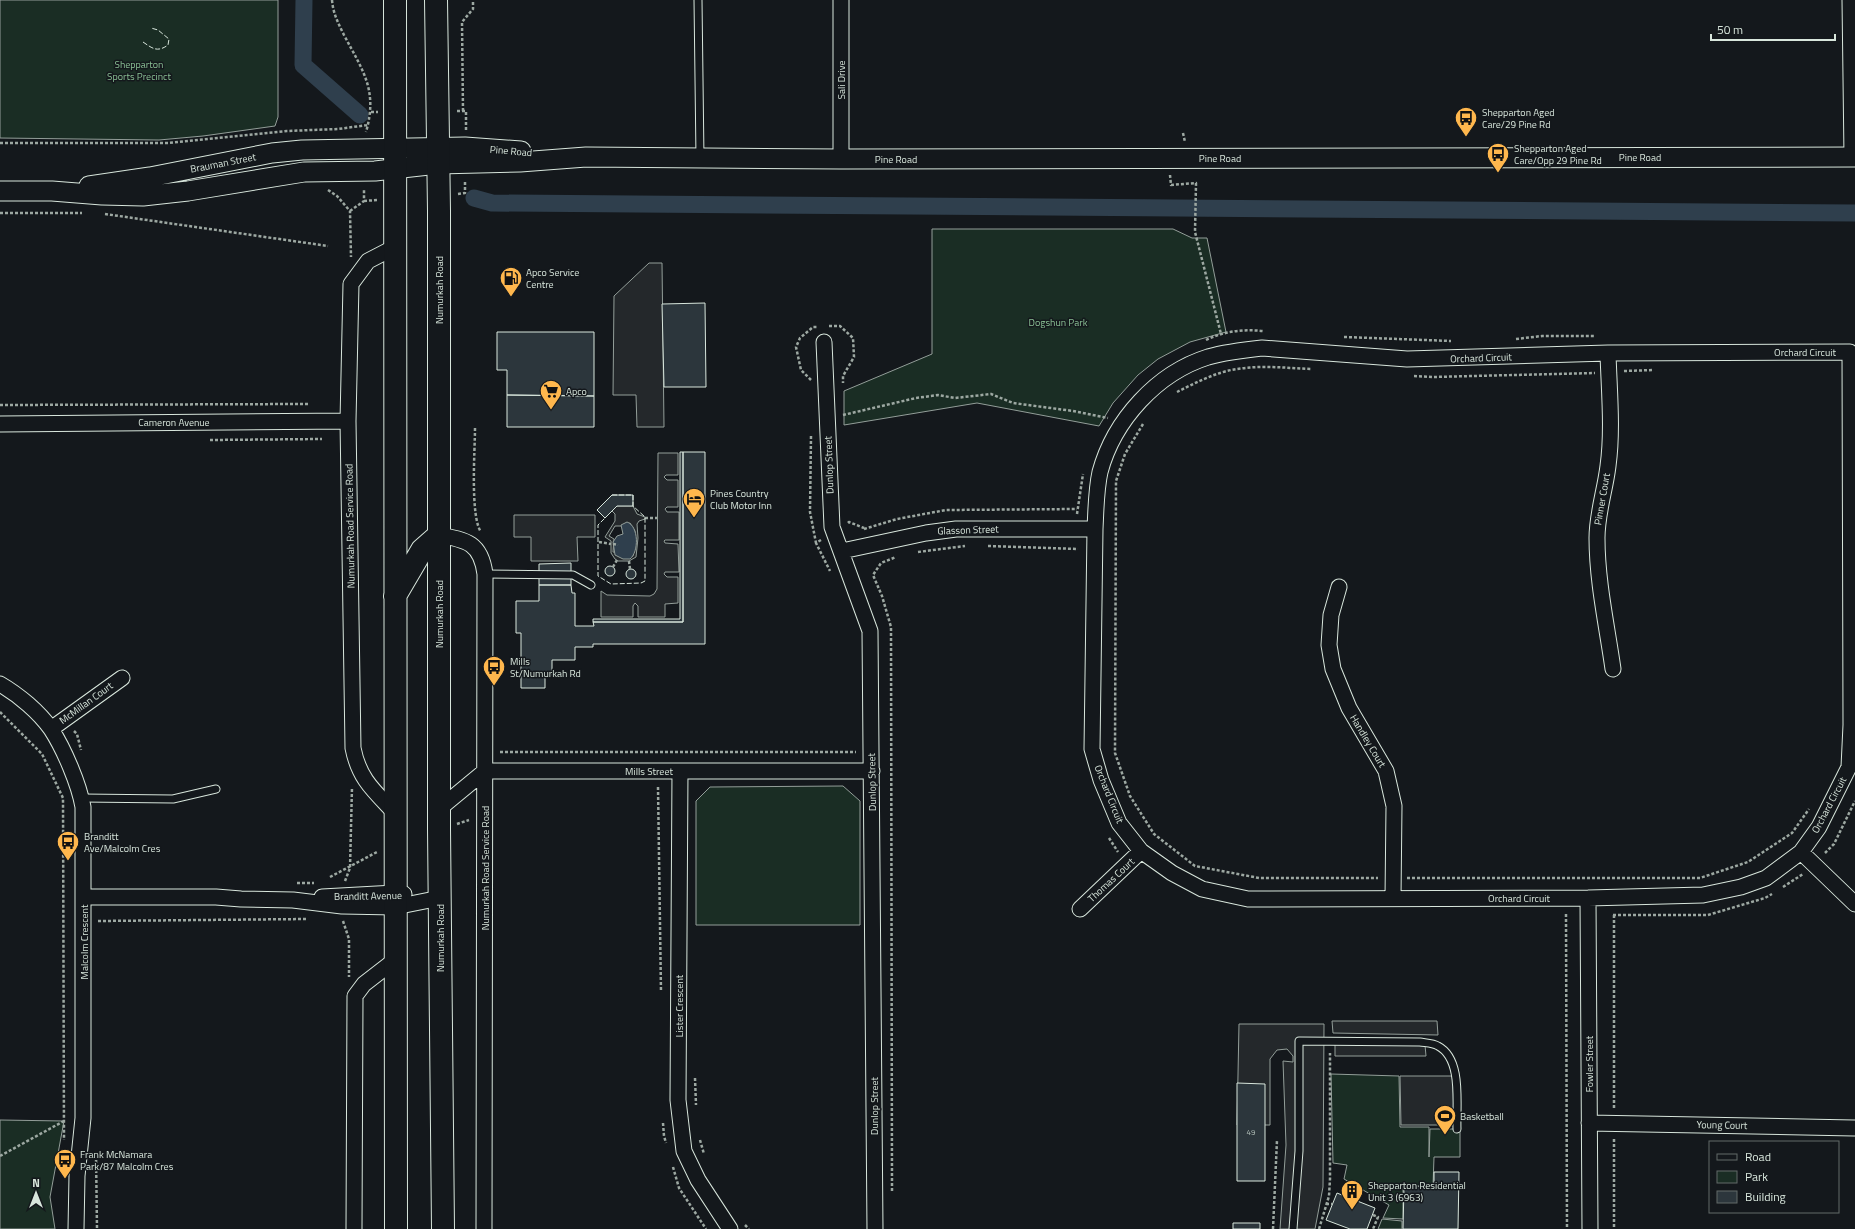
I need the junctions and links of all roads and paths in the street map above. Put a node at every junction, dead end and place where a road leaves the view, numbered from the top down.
1 (332, 0) edge
2 (395, 0) edge
3 (436, 0) edge
4 (473, 0) edge
5 (698, 0) edge
6 (841, 0) edge
7 (1850, 0) edge
8 (463, 111) dead end
9 (368, 125) junction
10 (1183, 133) dead end
11 (0, 143) edge
12 (302, 150) junction
13 (365, 150) junction
14 (437, 156) junction
15 (1853, 157) edge
16 (700, 158) junction
17 (1178, 158) junction
18 (841, 159) junction
19 (395, 160) junction
20 (365, 171) junction
21 (304, 172) junction
22 (324, 188) dead end
23 (0, 191) edge
24 (52, 191) junction
25 (350, 212) junction
26 (0, 213) edge
27 (85, 213) dead end
28 (100, 214) dead end
29 (328, 246) dead end
30 (395, 247) junction
31 (351, 284) junction
32 (1270, 331) dead end
33 (1221, 334) junction
34 (1597, 336) dead end
35 (1339, 337) dead end
36 (1513, 339) dead end
37 (1455, 341) dead end
38 (824, 342) dead end
39 (1202, 342) dead end
40 (1852, 352) edge
41 (1225, 353) junction
42 (1608, 353) junction
43 (1315, 369) dead end
44 (1655, 370) dead end
45 (1609, 372) junction
46 (1409, 376) dead end
47 (1171, 395) dead end
48 (309, 404) dead end
49 (0, 405) edge
50 (843, 415) dead end
51 (1107, 417) junction
52 (1148, 418) dead end
53 (348, 421) junction
54 (0, 424) edge
55 (1104, 424) dead end
56 (1120, 428) junction
57 (1134, 440) junction
58 (1084, 471) dead end
59 (645, 518) dead end
60 (658, 518) dead end
61 (864, 528) dead end
62 (1077, 529) junction
63 (1095, 529) junction
64 (834, 532) junction
65 (439, 535) junction
66 (599, 542) dead end
67 (618, 545) dead end
68 (967, 546) dead end
69 (983, 546) dead end
70 (1078, 549) junction
71 (842, 551) junction
72 (916, 553) dead end
73 (901, 555) dead end
74 (1078, 556) dead end
75 (617, 560) dead end
76 (629, 561) dead end
77 (613, 567) dead end
78 (630, 569) dead end
79 (485, 574) junction
80 (832, 577) dead end
81 (591, 585) dead end
82 (1339, 587) dead end
83 (395, 596) junction
84 (1613, 669) dead end
85 (122, 678) dead end
86 (0, 684) edge
87 (0, 712) edge
88 (51, 729) junction
89 (500, 752) dead end
90 (485, 771) junction
91 (680, 771) junction
92 (866, 771) junction
93 (216, 789) dead end
94 (82, 798) junction
95 (1855, 800) edge
96 (1814, 802) dead end
97 (439, 809) junction
98 (395, 813) junction
99 (1106, 832) dead end
100 (1141, 851) junction
101 (1801, 852) junction
102 (1130, 861) junction
103 (1815, 866) junction
104 (1394, 878) junction
105 (84, 896) junction
106 (440, 898) junction
107 (1394, 898) junction
108 (1588, 898) junction
109 (395, 900) junction
110 (1855, 904) edge
111 (1080, 909) dead end
112 (1558, 914) dead end
113 (1566, 914) junction
114 (1588, 914) junction
115 (1614, 915) junction
116 (314, 919) dead end
117 (94, 921) dead end
118 (395, 960) junction
119 (1330, 1053) dead end
120 (695, 1074) dead end
121 (696, 1106) dead end
122 (83, 1118) junction
123 (64, 1121) junction
124 (1589, 1123) junction
125 (1614, 1123) junction
126 (1854, 1128) edge
127 (1457, 1129) dead end
128 (698, 1137) dead end
129 (1277, 1140) dead end
130 (64, 1144) dead end
131 (0, 1156) edge
132 (706, 1157) dead end
133 (892, 1197) dead end
134 (1326, 1204) junction
135 (1332, 1204) dead end
136 (1373, 1215) dead end
137 (736, 1225) edge
138 (76, 1229) edge
139 (354, 1229) edge
140 (396, 1229) edge
141 (443, 1229) edge
142 (484, 1229) edge
143 (749, 1229) edge
144 (875, 1229) edge
145 (1273, 1229) edge
146 (1293, 1229) edge
147 (1319, 1229) edge
148 (1373, 1229) edge
149 (1567, 1229) edge
150 (1590, 1229) edge
151 (1614, 1229) edge

1 - 9 path
2 - 19 highway
3 - 14 highway, Numurkah Road
4 - 8 path
5 - 16 lane
6 - 18 street, Sali Drive
7 - 15 street
9 - 11 path
9 - 13 path
10 - 17 path
12 - 13 street, Brauman Street
12 - 21 street
12 - 24 street, Brauman Street
13 - 19 street, Brauman Street
14 - 16 street, Pine Road
14 - 19 street, Pine Road
14 - 65 highway, Numurkah Road
15 - 17 street, Pine Road
16 - 18 street, Pine Road
17 - 18 street, Pine Road
17 - 33 path
19 - 20 street, Brauman Street
19 - 30 highway
20 - 21 street, Brauman Street
20 - 25 path
21 - 24 street, Brauman Street
22 - 25 path
23 - 24 street, Brauman Street
25 - 31 path
26 - 27 path
28 - 29 path
30 - 31 street
30 - 83 highway
31 - 53 street, Numurkah Road Service Road
32 - 33 path
33 - 39 path
33 - 41 path
34 - 36 path
35 - 37 path
38 - 64 street, Dunlop Street
40 - 42 street, Orchard Circuit
40 - 101 street, Orchard Circuit
41 - 42 street, Orchard Circuit
41 - 56 street, Orchard Circuit
42 - 45 street, Pinner Court
43 - 47 path
44 - 45 path
45 - 46 path
45 - 84 street, Pinner Court
48 - 49 path
50 - 51 path
51 - 55 path
51 - 56 path
52 - 57 path
53 - 54 street, Cameron Avenue
53 - 98 street, Numurkah Road Service Road
56 - 57 path
56 - 63 street, Orchard Circuit
57 - 104 path
58 - 62 path
59 - 60 path
61 - 64 path
62 - 63 street, Glasson Street
62 - 70 path
62 - 71 street, Glasson Street
63 - 100 street, Orchard Circuit
64 - 71 street, Dunlop Street
64 - 80 path
65 - 79 street, Numurkah Road Service Road
65 - 83 highway
65 - 97 highway, Numurkah Road
66 - 67 path
68 - 72 path
69 - 70 path
70 - 74 path
71 - 92 street, Dunlop Street
73 - 133 path
75 - 77 path
76 - 78 path
79 - 81 lane
79 - 90 street, Numurkah Road Service Road
82 - 104 street, Handley Court
83 - 98 highway
85 - 88 street, McMillan Court
86 - 88 street, Malcolm Crescent
87 - 123 path
88 - 94 street, Malcolm Crescent
89 - 92 path
90 - 91 street, Mills Street
90 - 97 street
90 - 142 street, Numurkah Road Service Road
91 - 92 street, Mills Street
91 - 137 street, Lister Crescent
92 - 144 street, Dunlop Street
93 - 94 lane
94 - 105 street, Malcolm Crescent
95 - 103 path
96 - 104 path
97 - 106 highway, Numurkah Road
98 - 109 highway
99 - 102 path
100 - 102 street, Thomas Court
100 - 107 street, Orchard Circuit
101 - 103 street
101 - 108 street, Orchard Circuit
102 - 111 street, Thomas Court
103 - 110 street
103 - 115 path
104 - 107 street, Handley Court
105 - 109 street, Branditt Avenue
105 - 122 street, Malcolm Crescent
106 - 109 street, Branditt Avenue
106 - 141 highway, Numurkah Road
107 - 108 street, Orchard Circuit
108 - 114 street, Fowler Street
109 - 118 highway
112 - 113 path
113 - 114 path
113 - 149 path
114 - 115 path
114 - 124 street, Fowler Street
115 - 125 path
116 - 117 path
118 - 139 street
118 - 140 highway
119 - 134 path
120 - 121 path
122 - 123 path
122 - 138 street, Malcolm Crescent
123 - 130 path
123 - 131 path
124 - 125 street, Young Court
124 - 150 street, Fowler Street
125 - 126 street, Young Court
125 - 151 path
127 - 146 lane
128 - 132 path
129 - 145 path
134 - 135 path
134 - 147 path
136 - 148 path
137 - 143 path

